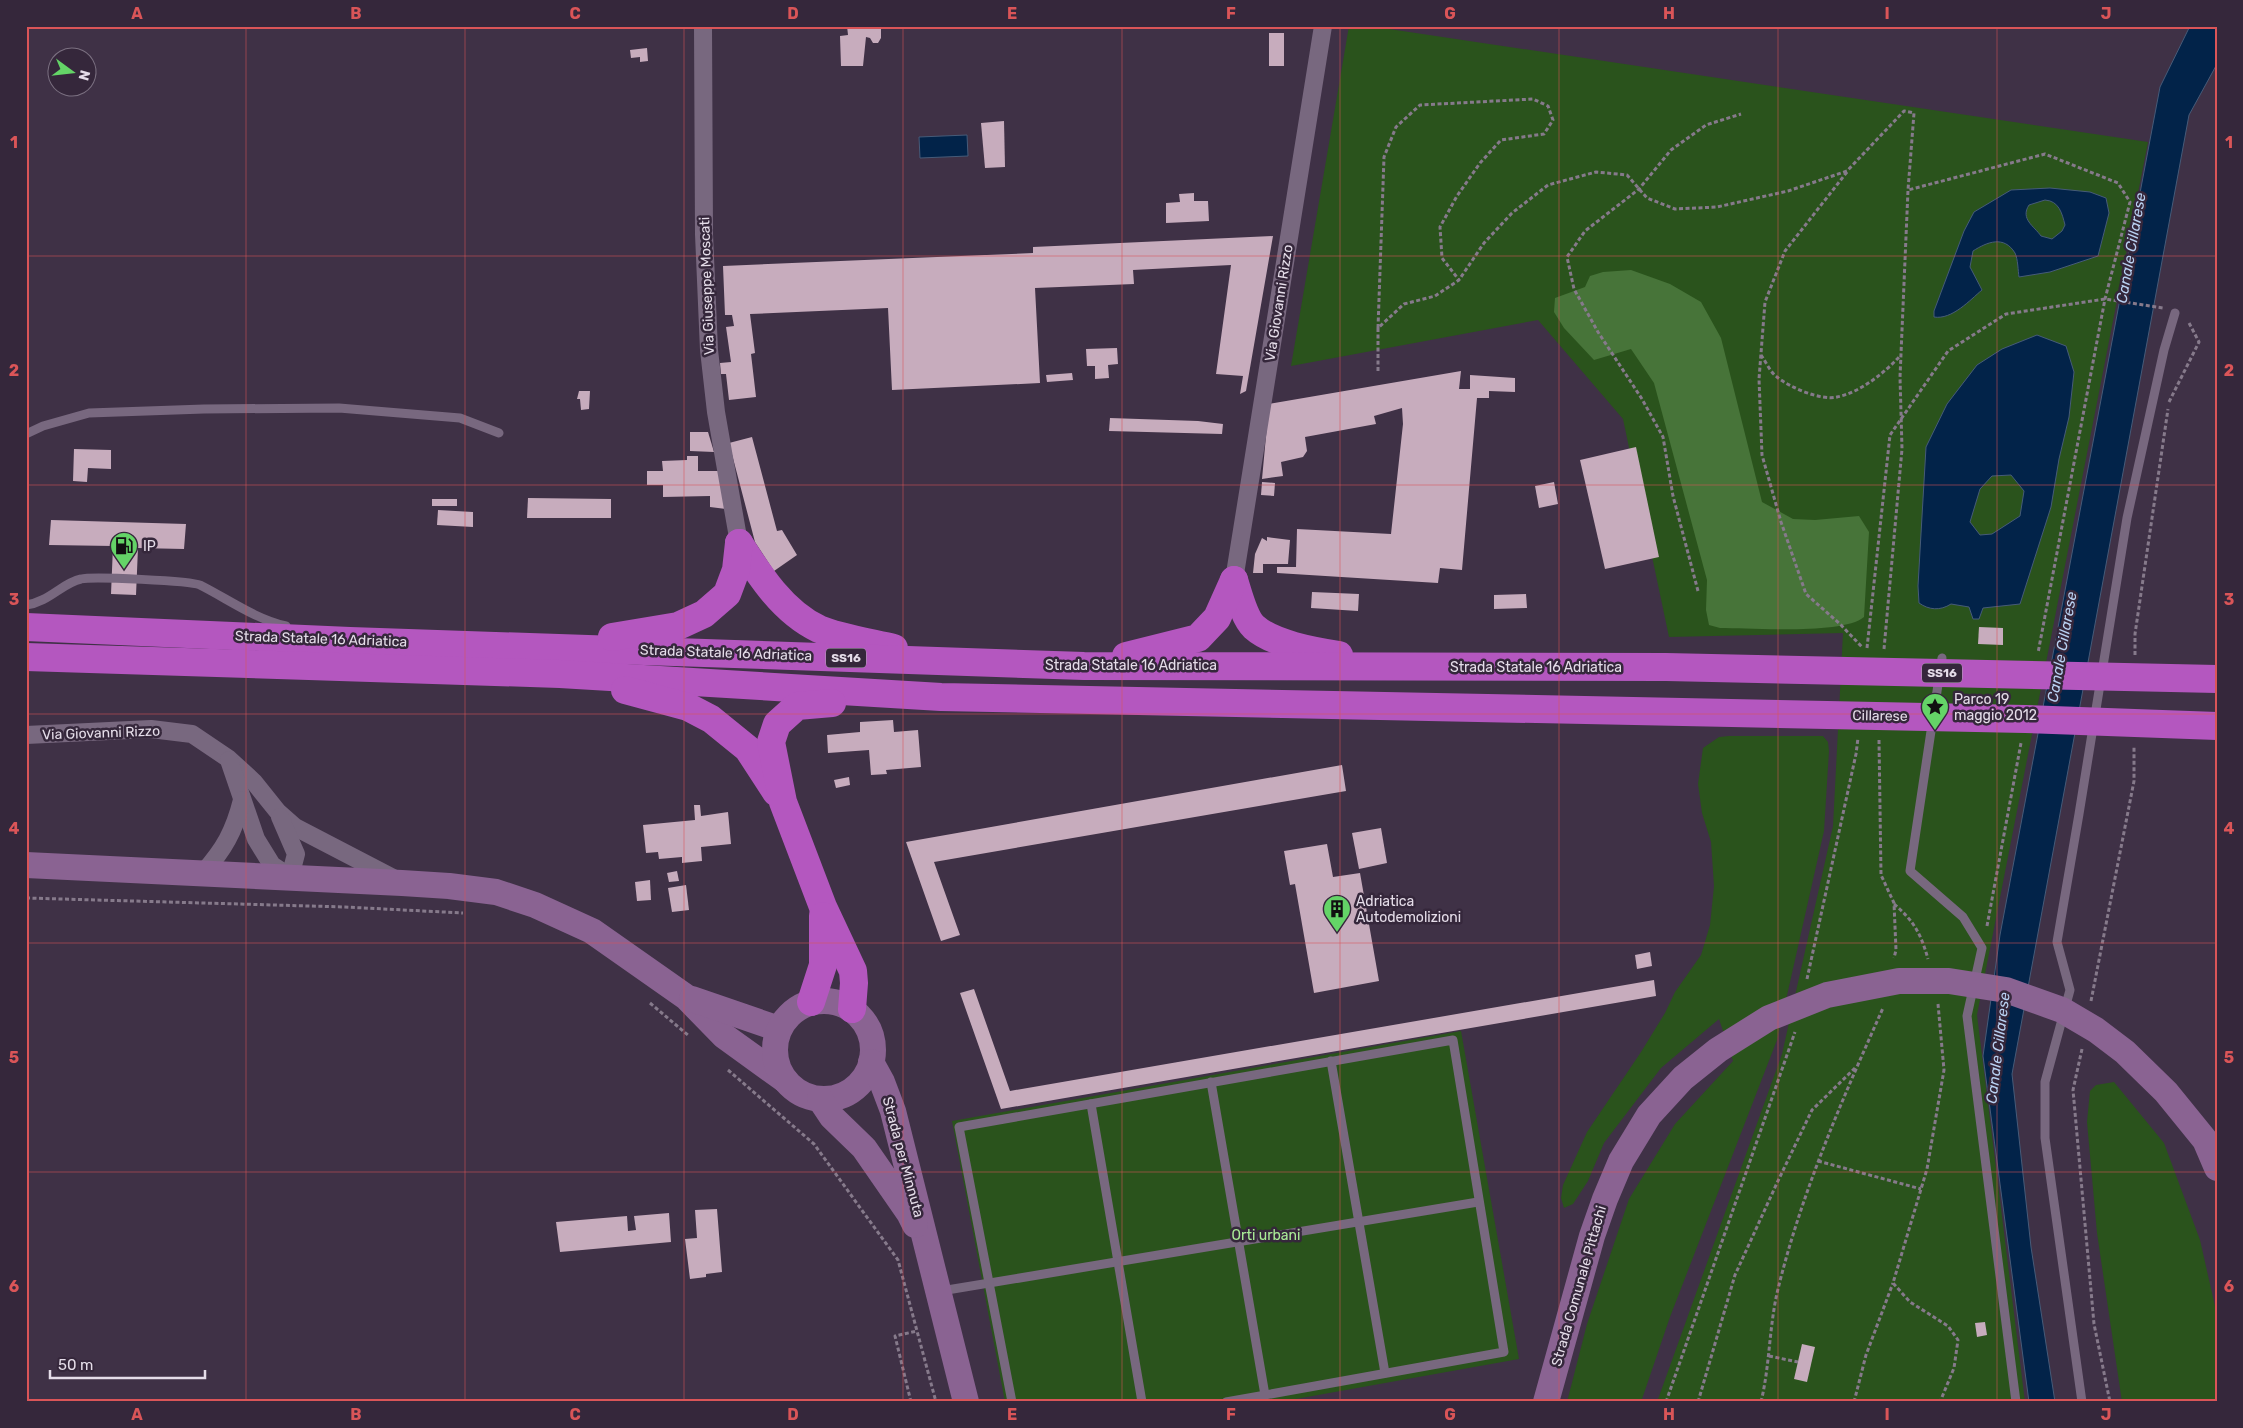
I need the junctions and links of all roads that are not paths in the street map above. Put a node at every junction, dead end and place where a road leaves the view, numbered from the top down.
1 (703, 26) edge
2 (1323, 26) edge
3 (2171, 311) road end
4 (499, 432) dead end
5 (26, 434) edge
6 (739, 543) junction
7 (1234, 580) junction
8 (26, 605) edge
9 (26, 627) edge
10 (350, 641) junction
11 (560, 647) junction
12 (26, 657) edge
13 (1942, 658) dead end
14 (945, 662) junction
15 (1084, 666) junction
16 (1412, 666) junction
17 (560, 674) junction
18 (2217, 679) edge
19 (941, 697) junction
20 (1664, 712) joint
21 (2217, 726) edge
22 (26, 735) edge
23 (229, 759) junction
24 (242, 800) junction
25 (783, 802) junction
26 (278, 812) junction
27 (26, 865) edge
28 (203, 873) junction
29 (290, 877) junction
30 (402, 883) junction
31 (823, 907) junction
32 (686, 997) junction
33 (811, 1002) junction
34 (852, 1009) junction
35 (779, 1029) junction
36 (1331, 1061) junction
37 (871, 1062) junction
38 (785, 1080) junction
39 (1210, 1082) junction
40 (820, 1099) junction
41 (1091, 1104) junction
42 (2217, 1168) edge
43 (1478, 1202) junction
44 (1359, 1222) junction
45 (1238, 1242) junction
46 (928, 1256) junction
47 (1118, 1261) junction
48 (989, 1283) junction
49 (938, 1292) junction
50 (1385, 1373) junction
51 (1264, 1395) junction
52 (966, 1402) edge
53 (1012, 1402) edge
54 (1142, 1402) edge
55 (1226, 1402) edge
56 (1546, 1402) edge
57 (2016, 1402) edge
58 (2082, 1402) edge

1 - 6 street, Via Giuseppe Moscati
2 - 7 street, Via Giovanni Rizzo
3 - 58 lane
4 - 5 lane
6 - 11 highway
6 - 14 highway
7 - 15 highway
7 - 16 highway
8 - 10 lane
9 - 10 highway, Strada Statale 16 Adriatica / SS16
10 - 11 highway, Strada Statale 16 Adriatica / SS16
11 - 14 highway, Strada Statale 16 Adriatica / SS16
12 - 17 highway, Strada Statale 16 Adriatica
13 - 57 lane
14 - 15 highway, Strada Statale 16 Adriatica / SS16
15 - 16 highway, Strada Statale 16 Adriatica / SS16
16 - 18 highway, Strada Statale 16 Adriatica / SS16
17 - 19 highway, Strada Statale 16 Adriatica
17 - 25 highway
19 - 20 highway, Strada Statale 16 Adriatica
19 - 25 highway
20 - 21 highway, Cillarese
22 - 23 street, Via Giovanni Rizzo
23 - 24 street
23 - 26 street, Via Giovanni Rizzo
24 - 28 street
24 - 29 street
25 - 31 highway
26 - 29 street
26 - 30 street, Via Giovanni Rizzo
27 - 28 street
28 - 29 street
29 - 30 street
30 - 32 street
31 - 33 highway
31 - 34 highway
32 - 35 street
32 - 38 street
33 - 34 street
33 - 35 street
34 - 37 street
35 - 38 street
36 - 39 lane
36 - 43 lane
36 - 44 lane
37 - 40 street
37 - 46 street, Strada per Minnuta
38 - 40 street
39 - 41 lane
39 - 45 lane
40 - 46 street, Strada per Minnuta
41 - 47 lane
41 - 48 lane
42 - 56 street, Strada Comunale Pittachi
43 - 44 lane
43 - 50 lane
44 - 45 lane
44 - 50 lane
45 - 47 lane
45 - 51 lane
46 - 49 street, Strada per Minnuta
47 - 48 lane
47 - 54 lane
48 - 49 lane
48 - 53 lane
49 - 52 street, Strada per Minnuta
50 - 51 lane
51 - 55 lane

